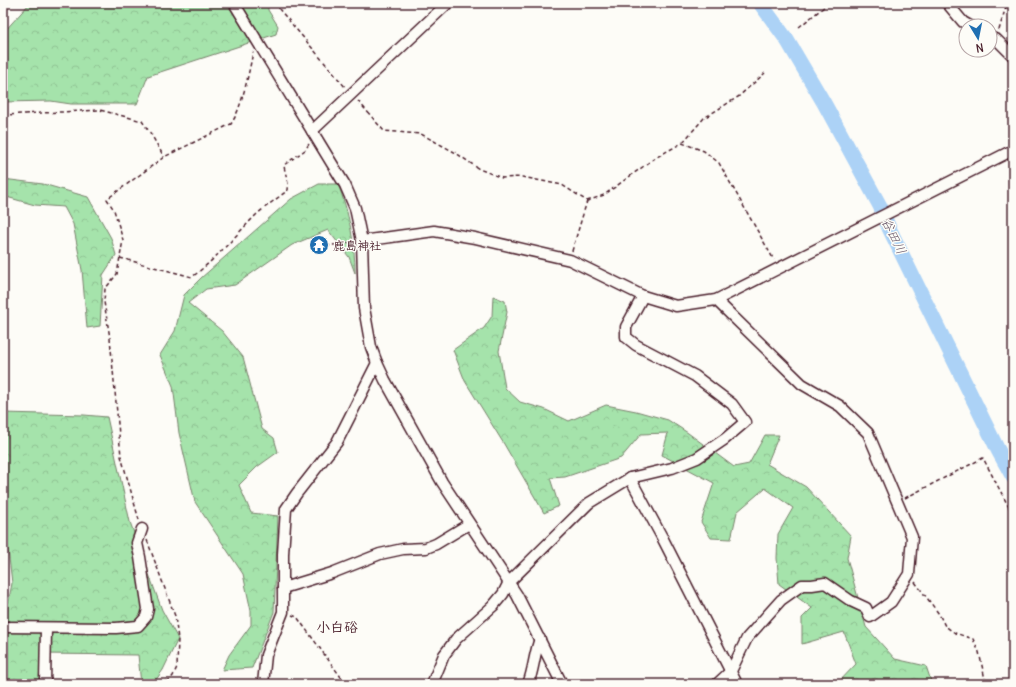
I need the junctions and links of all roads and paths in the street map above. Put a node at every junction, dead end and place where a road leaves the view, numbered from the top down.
1 (234, 3) edge
2 (274, 3) edge
3 (448, 3) edge
4 (829, 3) edge
5 (947, 3) edge
6 (1007, 3) edge
7 (960, 18) edge
8 (998, 26) edge
9 (799, 27) dead end
10 (256, 41) junction
11 (998, 42) edge
12 (1013, 56) edge
13 (765, 73) dead end
14 (351, 94) junction
15 (3, 115) edge
16 (314, 134) junction
17 (682, 143) junction
18 (1013, 150) edge
19 (164, 157) junction
20 (588, 201) junction
21 (362, 241) junction
22 (326, 246) dead end
23 (120, 258) junction
24 (570, 260) junction
25 (779, 268) junction
26 (643, 296) junction
27 (716, 300) junction
28 (377, 363) junction
29 (630, 478) junction
30 (897, 502) junction
31 (1013, 515) edge
32 (469, 524) junction
33 (142, 528) junction
34 (909, 574) junction
35 (509, 582) junction
36 (283, 588) junction
37 (283, 612) junction
38 (3, 627) edge
39 (46, 629) junction
40 (540, 639) junction
41 (731, 671) junction
42 (45, 684) edge
43 (166, 684) edge
44 (263, 684) edge
45 (346, 684) edge
46 (432, 684) edge
47 (528, 684) edge
48 (562, 684) edge
49 (717, 684) edge
50 (737, 684) edge
51 (986, 684) edge

1 - 10 street
2 - 14 path
3 - 14 street
4 - 9 path
5 - 7 street
6 - 8 path
10 - 16 street
10 - 19 path
11 - 12 street
13 - 17 path
14 - 16 street
14 - 20 path
15 - 19 path
16 - 21 street
16 - 23 path
17 - 20 path
17 - 25 path
18 - 25 street
19 - 23 path
20 - 24 path
21 - 22 path
21 - 24 street
21 - 28 street
23 - 33 path
24 - 26 street
25 - 27 street
26 - 27 street
26 - 29 street
27 - 30 street
28 - 32 street
28 - 36 street
29 - 35 street
29 - 41 street
30 - 31 path
30 - 34 street
32 - 35 street
32 - 36 street
33 - 39 street
33 - 43 path
34 - 41 street
34 - 51 path
35 - 40 street
35 - 46 street
36 - 37 street
37 - 44 street
37 - 45 path
38 - 39 street
39 - 42 street
40 - 47 street
40 - 48 street
41 - 49 street
41 - 50 street

